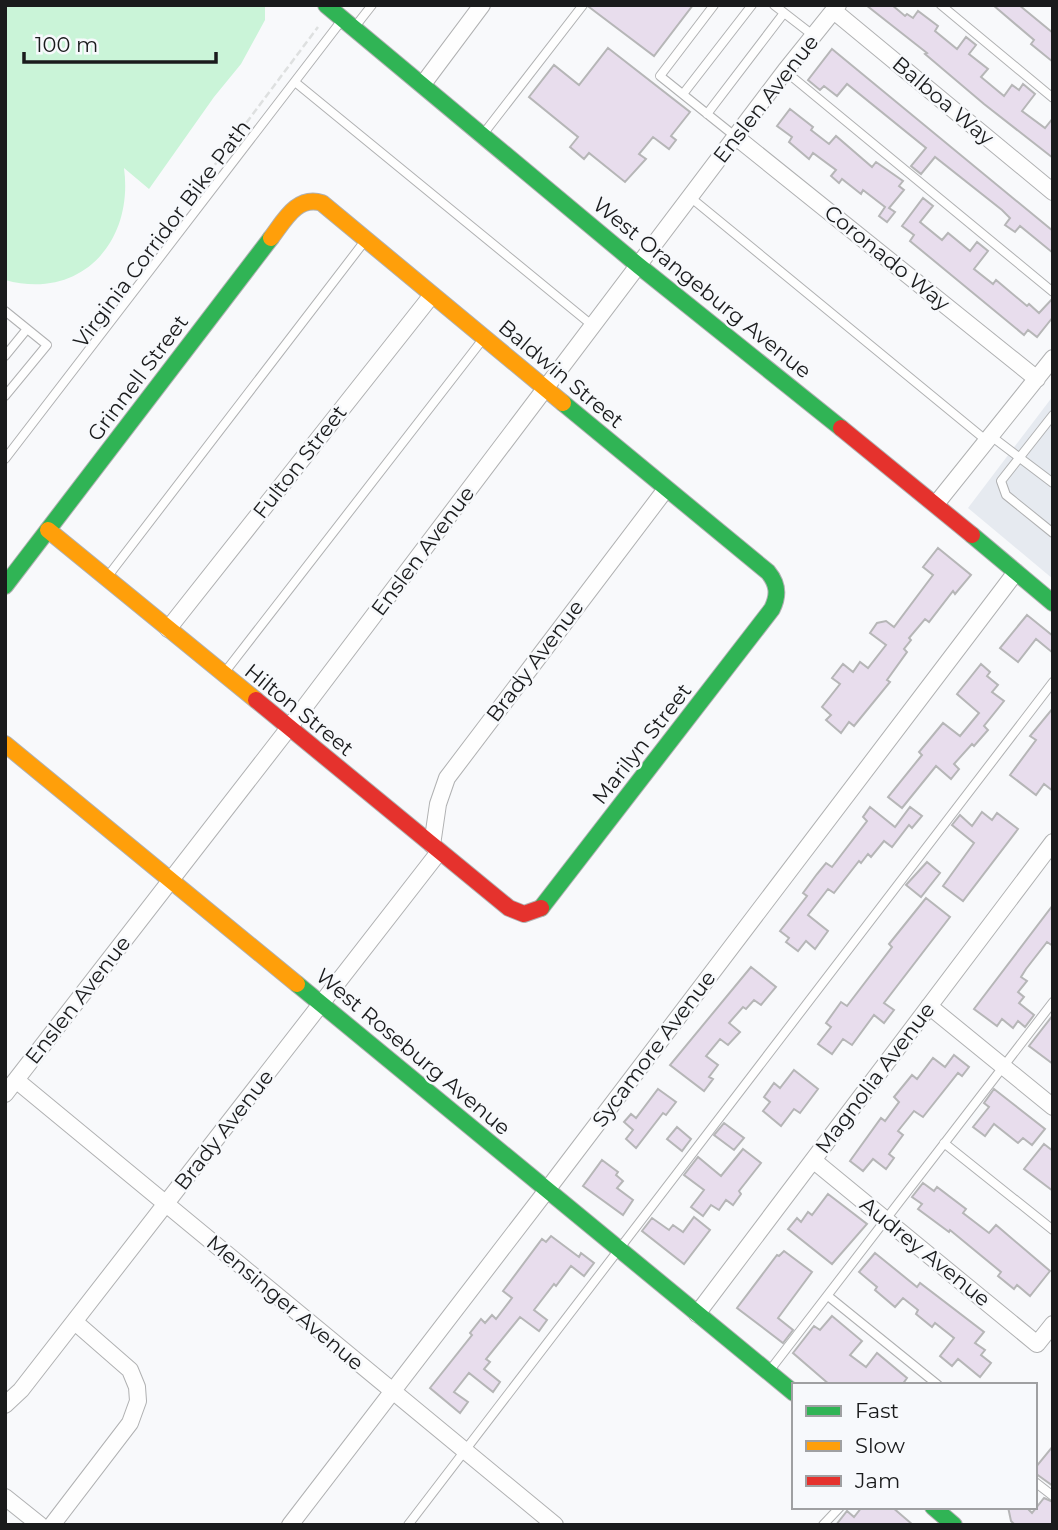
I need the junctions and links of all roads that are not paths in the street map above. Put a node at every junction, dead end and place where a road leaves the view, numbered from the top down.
1 (327, 5) edge
2 (372, 5) edge
3 (482, 5) edge
4 (583, 5) edge
5 (713, 5) edge
6 (752, 5) edge
7 (774, 5) edge
8 (941, 5) edge
9 (836, 8) edge
10 (783, 13) junction
11 (349, 24) junction
12 (814, 36) junction
13 (785, 71) junction
14 (295, 82) junction
15 (423, 84) junction
16 (683, 94) junction
17 (1053, 98) edge
18 (707, 114) junction
19 (483, 134) junction
20 (736, 137) junction
21 (1053, 192) edge
22 (690, 197) junction
23 (309, 200) joint
24 (366, 239) junction
25 (639, 266) junction
26 (1053, 292) edge
27 (432, 295) junction
28 (5, 311) edge
29 (593, 326) junction
30 (27, 329) junction
31 (484, 337) junction
32 (5, 356) edge
33 (1053, 358) edge
34 (1037, 379) junction
35 (547, 387) junction
36 (5, 396) edge
37 (1053, 415) edge
38 (989, 438) junction
39 (1020, 458) junction
40 (5, 459) edge
41 (1053, 483) edge
42 (666, 489) junction
43 (936, 505) junction
44 (48, 530) junction
45 (1053, 533) edge
46 (1016, 572) junction
47 (106, 578) junction
48 (5, 586) edge
49 (778, 590) joint
50 (1053, 603) edge
51 (168, 629) junction
52 (223, 675) junction
53 (1053, 682) edge
54 (288, 729) junction
55 (7, 750) edge
56 (436, 848) junction
57 (1051, 849) edge
58 (172, 880) junction
59 (528, 914) joint
60 (1053, 1002) edge
61 (322, 1004) junction
62 (929, 1006) junction
63 (1003, 1066) junction
64 (16, 1080) junction
65 (5, 1094) edge
66 (1053, 1107) edge
67 (944, 1143) junction
68 (813, 1160) junction
69 (547, 1190) junction
70 (165, 1204) junction
71 (885, 1219) junction
72 (1053, 1230) edge
73 (619, 1249) junction
74 (828, 1296) junction
75 (697, 1314) junction
76 (75, 1322) junction
77 (1053, 1324) edge
78 (769, 1372) junction
79 (935, 1383) edge
80 (392, 1391) junction
81 (792, 1391) edge
82 (5, 1405) edge
83 (465, 1450) junction
84 (1037, 1484) edge
85 (5, 1496) edge
86 (1053, 1496) edge
87 (838, 1509) edge
88 (935, 1509) edge
89 (538, 1511) junction
90 (40, 1525) edge
91 (52, 1525) edge
92 (290, 1525) edge
93 (408, 1525) edge
94 (528, 1525) edge
95 (555, 1525) edge
96 (823, 1525) edge
97 (954, 1525) edge

1 - 11 street, West Orangeburg Avenue
2 - 11 lane
3 - 15 street
4 - 19 lane
5 - 16 lane
6 - 16 lane
7 - 10 lane
8 - 17 lane
9 - 12 street, Enslen Avenue
9 - 21 street, Balboa Way
10 - 12 lane
10 - 18 lane
11 - 14 lane
11 - 15 street, West Orangeburg Avenue
12 - 13 street, Enslen Avenue
13 - 20 street, Enslen Avenue
13 - 26 lane
14 - 29 lane
14 - 40 lane
15 - 19 street, West Orangeburg Avenue
16 - 18 lane
18 - 20 lane
19 - 25 street, West Orangeburg Avenue
20 - 22 street, Enslen Avenue
20 - 34 street, Coronado Way
22 - 25 street, Enslen Avenue
22 - 38 lane
23 - 24 street, Baldwin Street
23 - 44 street, Grinnell Street
24 - 27 street, Baldwin Street
24 - 47 lane
25 - 29 street, Enslen Avenue
25 - 43 street, West Orangeburg Avenue
27 - 31 street, Baldwin Street
27 - 51 street, Fulton Street
28 - 30 lane
29 - 35 street, Enslen Avenue
30 - 32 lane
30 - 36 lane
31 - 35 street, Baldwin Street
31 - 52 lane
33 - 34 street
34 - 38 street
35 - 42 street, Baldwin Street
35 - 54 street, Enslen Avenue
37 - 39 lane
38 - 39 lane
38 - 43 street
39 - 41 lane
39 - 45 lane
42 - 49 street, Baldwin Street
42 - 56 street, Brady Avenue
43 - 46 street, West Orangeburg Avenue
44 - 47 street, Hilton Street
44 - 48 street, Grinnell Street
46 - 50 street, West Orangeburg Avenue
46 - 69 street, Sycamore Avenue
47 - 51 street, Hilton Street
49 - 59 street, Marilyn Street
51 - 52 street, Hilton Street
52 - 54 street, Hilton Street
53 - 73 lane
54 - 56 street, Hilton Street
54 - 58 street, Enslen Avenue
55 - 58 street, West Roseburg Avenue
56 - 59 street, Hilton Street
56 - 61 street, Brady Avenue
57 - 62 street, Magnolia Avenue
58 - 61 street, West Roseburg Avenue
58 - 64 street, Enslen Avenue
60 - 63 lane
61 - 69 street, West Roseburg Avenue
61 - 70 street, Brady Avenue
62 - 63 street
62 - 68 street, Magnolia Avenue
63 - 66 street
63 - 67 lane
64 - 65 street, Enslen Avenue
64 - 70 street, Mensinger Avenue
67 - 71 lane
67 - 72 lane
68 - 71 street, Audrey Avenue
68 - 75 street, Magnolia Avenue
69 - 73 street, West Roseburg Avenue
69 - 80 street, Sycamore Avenue
70 - 76 street, Brady Avenue
70 - 80 street, Mensinger Avenue
71 - 74 lane
71 - 77 street, Audrey Avenue
73 - 75 street, West Roseburg Avenue
73 - 83 lane
74 - 78 lane
74 - 79 lane
75 - 78 street, West Roseburg Avenue
76 - 82 street, Brady Avenue
76 - 91 street
78 - 81 street, West Roseburg Avenue
80 - 83 street, Mensinger Avenue
80 - 92 street, Sycamore Avenue
83 - 89 street, Mensinger Avenue
83 - 93 lane
84 - 86 lane
85 - 90 street
87 - 96 lane
88 - 97 street
89 - 94 street
89 - 95 street, Mensinger Avenue

